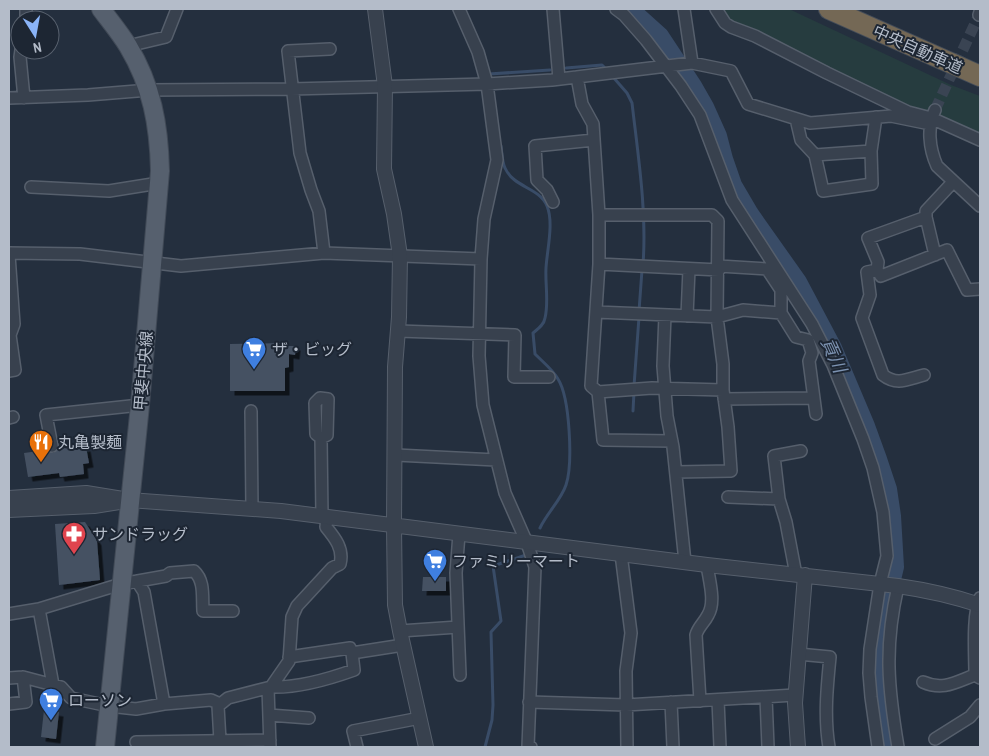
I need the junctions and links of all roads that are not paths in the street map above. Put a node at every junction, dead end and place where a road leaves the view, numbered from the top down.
1 (101, 9) edge
2 (177, 9) edge
3 (375, 9) edge
4 (459, 9) edge
5 (554, 9) edge
6 (616, 9) edge
7 (684, 9) edge
8 (716, 9) edge
9 (829, 9) edge
10 (858, 9) edge
11 (128, 46) junction
12 (330, 49) dead end
13 (20, 60) edge
14 (980, 62) edge
15 (692, 63) junction
16 (667, 67) junction
17 (980, 76) edge
18 (577, 77) junction
19 (559, 79) junction
20 (491, 84) junction
21 (385, 86) junction
22 (292, 89) junction
23 (149, 90) junction
24 (9, 98) edge
25 (24, 98) junction
26 (876, 117) junction
27 (932, 117) junction
28 (796, 119) junction
29 (594, 140) junction
30 (980, 140) edge
31 (871, 151) junction
32 (815, 155) junction
33 (953, 182) junction
34 (159, 183) junction
35 (31, 187) dead end
36 (553, 202) dead end
37 (980, 206) edge
38 (599, 215) junction
39 (926, 217) junction
40 (324, 253) junction
41 (9, 254) edge
42 (935, 255) junction
43 (400, 256) junction
44 (481, 259) junction
45 (152, 263) junction
46 (599, 264) junction
47 (719, 268) junction
48 (689, 269) junction
49 (876, 270) junction
50 (980, 290) edge
51 (596, 312) junction
52 (781, 313) junction
53 (665, 315) junction
54 (688, 316) junction
55 (717, 317) junction
56 (398, 331) junction
57 (480, 333) junction
58 (9, 371) edge
59 (924, 375) dead end
60 (549, 377) dead end
61 (665, 388) junction
62 (598, 392) junction
63 (723, 394) junction
64 (814, 398) junction
65 (140, 405) junction
66 (251, 411) dead end
67 (816, 414) dead end
68 (321, 438) dead end
69 (672, 441) junction
70 (52, 446) dead end
71 (801, 451) dead end
72 (396, 455) junction
73 (496, 460) junction
74 (676, 472) junction
75 (728, 497) dead end
76 (9, 498) edge
77 (779, 499) junction
78 (130, 500) junction
79 (9, 510) edge
80 (252, 510) junction
81 (324, 516) junction
82 (394, 526) junction
83 (459, 534) junction
84 (527, 542) junction
85 (621, 554) junction
86 (685, 562) junction
87 (707, 565) junction
88 (801, 575) junction
89 (129, 582) junction
90 (881, 584) junction
91 (898, 586) junction
92 (979, 602) edge
93 (38, 609) junction
94 (233, 612) dead end
95 (9, 614) edge
96 (458, 627) junction
97 (401, 638) junction
98 (352, 653) junction
99 (798, 654) junction
100 (289, 657) junction
101 (460, 675) dead end
102 (978, 676) edge
103 (23, 677) junction
104 (9, 678) edge
105 (923, 682) dead end
106 (53, 685) junction
107 (269, 688) junction
108 (796, 695) junction
109 (766, 697) junction
110 (700, 700) junction
111 (718, 700) junction
112 (529, 702) junction
113 (671, 702) junction
114 (9, 704) edge
115 (164, 704) junction
116 (220, 704) junction
117 (626, 705) junction
118 (980, 705) edge
119 (109, 706) junction
120 (269, 715) junction
121 (309, 718) dead end
122 (420, 718) junction
123 (935, 739) dead end
124 (220, 741) junction
125 (136, 742) dead end
126 (184, 744) edge
127 (270, 744) edge
128 (105, 747) edge
129 (357, 747) edge
130 (426, 747) edge
131 (532, 747) edge
132 (627, 747) edge
133 (673, 747) edge
134 (720, 747) edge
135 (768, 747) edge
136 (798, 747) edge
137 (829, 747) edge
138 (878, 747) edge
139 (898, 747) edge

1 - 11 main road, 甲斐中央線
2 - 11 street
3 - 21 street
4 - 20 street
5 - 19 street
6 - 16 street
7 - 15 street
8 - 27 street
9 - 17 highway, 中央自動車道
10 - 14 highway, 中央自動車道
11 - 23 main road, 甲斐中央線
12 - 22 street
13 - 25 street
15 - 16 street
15 - 28 street
16 - 18 street
16 - 90 street
18 - 19 street
18 - 29 street
19 - 20 street
20 - 21 street
20 - 44 street
21 - 22 street
21 - 43 street
22 - 23 street
22 - 40 street
23 - 25 street
23 - 34 main road, 甲斐中央線
24 - 25 street
26 - 27 street
26 - 28 street
26 - 31 street
27 - 30 street
27 - 33 street
28 - 32 street
29 - 36 street
29 - 38 street
31 - 32 street
31 - 32 street
33 - 37 street
33 - 39 street
34 - 35 street
34 - 45 main road, 甲斐中央線
38 - 46 street
38 - 47 street
39 - 42 street
39 - 49 street
40 - 43 street
40 - 45 street
41 - 45 street
41 - 58 street
42 - 49 street
42 - 50 street
43 - 44 street
43 - 56 street
44 - 57 street
45 - 65 main road, 甲斐中央線
46 - 48 street
46 - 51 street
47 - 48 street
47 - 52 street
47 - 55 street
48 - 54 street
49 - 59 street
51 - 53 street
51 - 62 street
52 - 55 street
52 - 64 street
53 - 54 street
53 - 61 street
54 - 55 street
55 - 63 street
56 - 57 street
56 - 72 street
57 - 60 street
57 - 73 street
61 - 62 street
61 - 63 street
61 - 69 street
62 - 69 street
63 - 64 street
63 - 74 street
64 - 67 street
65 - 70 street
65 - 78 main road, 甲斐中央線
66 - 80 street
68 - 81 street
69 - 74 street
71 - 77 street
72 - 73 street
72 - 82 street
73 - 84 street
74 - 86 street
75 - 77 street
76 - 78 street
77 - 88 street
78 - 79 street
78 - 80 street
78 - 89 main road, 甲斐中央線
80 - 81 street
81 - 82 street
81 - 100 street
82 - 83 street
82 - 97 street
83 - 84 street
83 - 96 street
84 - 85 street
84 - 112 street
85 - 86 street
85 - 117 street
86 - 87 street
87 - 88 street
87 - 110 street
88 - 90 street
88 - 99 street
89 - 93 street
89 - 94 street
89 - 115 street
89 - 119 main road, 甲斐中央線
90 - 91 street
90 - 138 street
91 - 92 street
91 - 139 street
92 - 102 street
93 - 95 street
93 - 106 street
96 - 97 street
96 - 101 street
97 - 98 street
97 - 122 street
98 - 100 street
98 - 107 street
99 - 108 street
99 - 137 street
100 - 107 street
102 - 105 street
103 - 104 street
103 - 106 street
103 - 114 street
106 - 119 street
107 - 116 street
107 - 120 street
108 - 109 street
108 - 136 street
109 - 111 street
109 - 135 street
110 - 111 street
110 - 113 street
111 - 134 street
112 - 117 street
112 - 131 street
113 - 117 street
113 - 133 street
115 - 116 street
115 - 119 street
116 - 124 street
117 - 132 street
118 - 123 street
119 - 128 main road, 甲斐中央線
120 - 121 street
120 - 127 street
122 - 129 street
122 - 130 street
124 - 126 street
124 - 127 street
125 - 126 street

